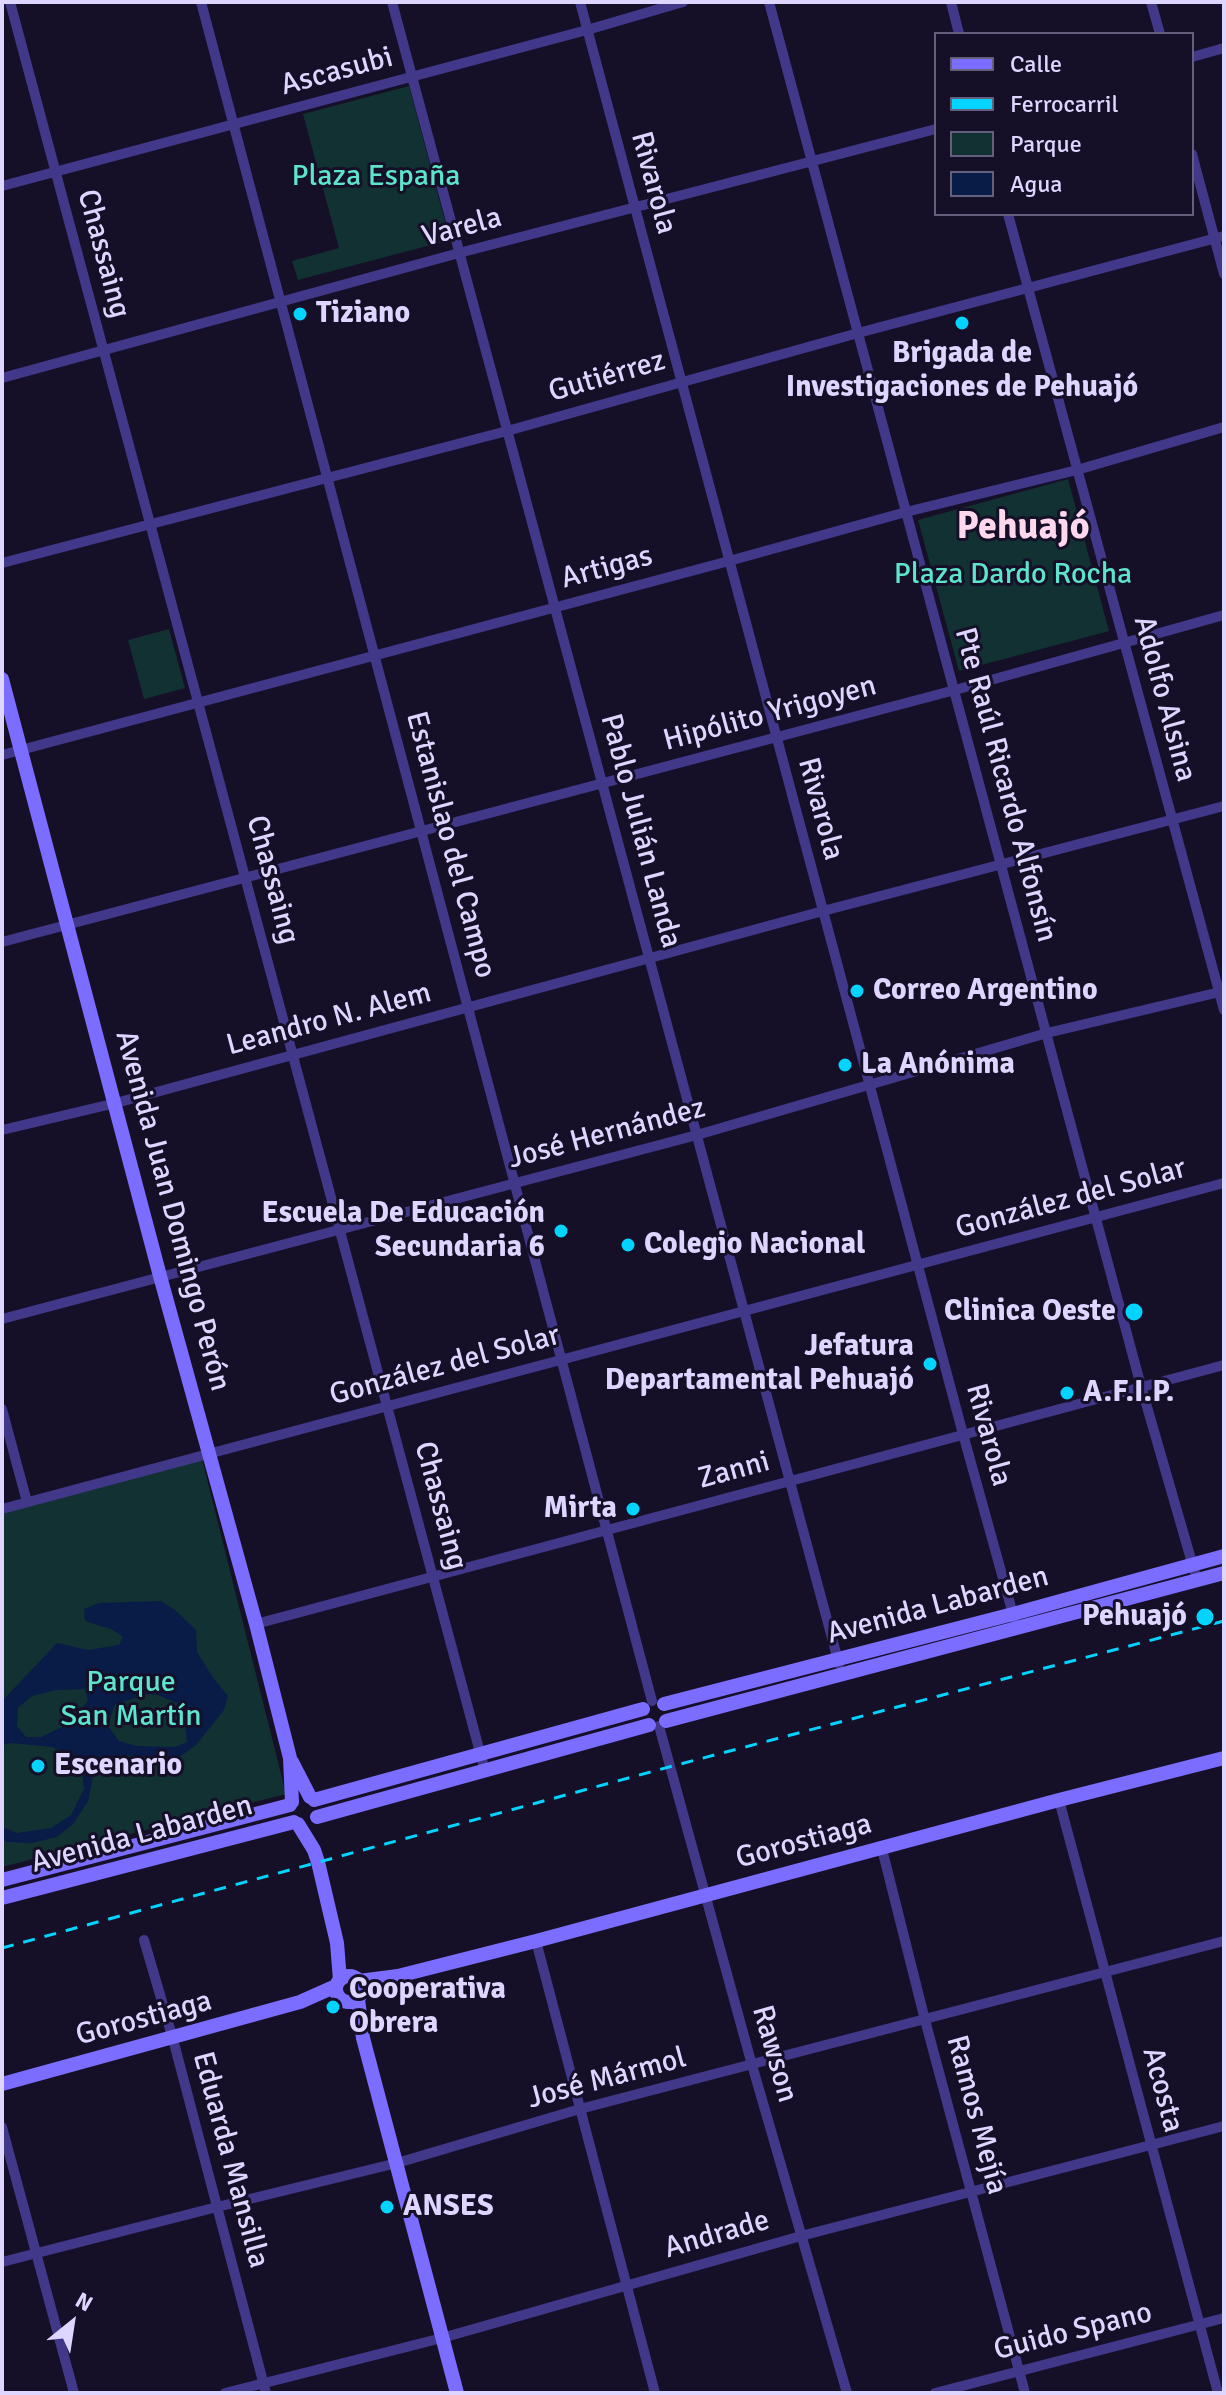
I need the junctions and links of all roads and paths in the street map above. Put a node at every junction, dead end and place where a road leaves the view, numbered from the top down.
1 (10, 2) edge
2 (201, 2) edge
3 (392, 2) edge
4 (580, 2) edge
5 (683, 2) edge
6 (769, 2) edge
7 (951, 2) edge
8 (1151, 2) edge
9 (587, 30) junction
10 (958, 32) edge
11 (1159, 32) edge
12 (1224, 48) edge
13 (1194, 56) edge
14 (412, 77) junction
15 (233, 124) junction
16 (934, 130) edge
17 (812, 160) junction
18 (1194, 160) edge
19 (56, 172) junction
20 (2, 186) edge
21 (635, 208) junction
22 (1009, 216) edge
23 (1219, 238) edge
24 (459, 253) junction
25 (1224, 274) edge
26 (1028, 288) junction
27 (280, 302) junction
28 (858, 333) junction
29 (104, 349) junction
30 (2, 378) edge
31 (681, 381) junction
32 (1224, 427) edge
33 (507, 431) junction
34 (1077, 470) junction
35 (328, 476) junction
36 (906, 512) junction
37 (151, 524) junction
38 (729, 561) junction
39 (2, 563) edge
40 (555, 607) junction
41 (1224, 615) edge
42 (1124, 642) junction
43 (375, 655) junction
44 (2, 679) edge
45 (955, 690) junction
46 (199, 702) junction
47 (776, 736) junction
48 (21, 750) junction
49 (2, 755) edge
50 (602, 783) junction
51 (1224, 806) edge
52 (1172, 821) junction
53 (422, 832) junction
54 (1001, 864) junction
55 (246, 877) junction
56 (823, 911) junction
57 (68, 925) junction
58 (2, 942) edge
59 (649, 958) junction
60 (1222, 992) edge
61 (468, 1008) junction
62 (1224, 1010) edge
63 (1047, 1033) junction
64 (293, 1053) junction
65 (869, 1084) junction
66 (116, 1103) junction
67 (2, 1130) edge
68 (697, 1135) junction
69 (1224, 1183) edge
70 (515, 1184) junction
71 (1097, 1217) junction
72 (341, 1228) junction
73 (917, 1265) junction
74 (160, 1276) junction
75 (744, 1311) junction
76 (2, 1319) edge
77 (561, 1360) junction
78 (1224, 1365) edge
79 (1141, 1386) junction
80 (388, 1406) junction
81 (2, 1409) edge
82 (963, 1434) junction
83 (211, 1453) junction
84 (790, 1481) junction
85 (27, 1502) junction
86 (2, 1509) edge
87 (607, 1530) junction
88 (1224, 1556) edge
89 (1192, 1564) junction
90 (1224, 1573) edge
91 (434, 1576) junction
92 (1197, 1580) junction
93 (1015, 1621) junction
94 (256, 1624) junction
95 (840, 1666) junction
96 (653, 1705) junction
97 (658, 1724) junction
98 (481, 1754) junction
99 (290, 1758) junction
100 (1224, 1758) edge
101 (485, 1771) junction
102 (312, 1799) junction
103 (1059, 1800) junction
104 (291, 1804) junction
105 (316, 1818) junction
106 (296, 1823) junction
107 (882, 1849) junction
108 (314, 1850) junction
109 (2, 1880) edge
110 (705, 1895) junction
111 (2, 1898) edge
112 (144, 1940) dead end
113 (536, 1941) junction
114 (1224, 1941) edge
115 (1105, 1973) junction
116 (349, 1989) junction
117 (925, 2020) junction
118 (173, 2039) junction
119 (752, 2065) junction
120 (2, 2084) edge
121 (580, 2109) junction
122 (1224, 2126) edge
123 (2, 2127) edge
124 (1151, 2145) junction
125 (397, 2163) junction
126 (972, 2193) junction
127 (217, 2207) junction
128 (801, 2236) junction
129 (36, 2253) junction
130 (2, 2262) edge
131 (627, 2285) junction
132 (1224, 2318) edge
133 (1200, 2325) junction
134 (442, 2338) junction
135 (1019, 2371) junction
136 (265, 2388) edge
137 (74, 2393) edge
138 (225, 2393) edge
139 (457, 2393) edge
140 (655, 2393) edge
141 (847, 2393) edge
142 (935, 2393) edge
143 (1025, 2393) edge
144 (1218, 2393) edge

1 - 19 street, Chassaing
2 - 15 street, Estanislao del Campo
3 - 14 street, Pablo Julián Landa
4 - 9 street, Rivarola
5 - 9 street, Ascasubi
6 - 17 street, Pte Raúl Ricardo Alfonsín
7 - 10 street
8 - 11 street
9 - 14 street, Ascasubi
9 - 21 street, Rivarola
12 - 13 street
14 - 15 street, Ascasubi
14 - 24 street, Pablo Julián Landa
15 - 19 street, Ascasubi
15 - 27 street, Estanislao del Campo
16 - 17 street, Varela
17 - 21 street, Varela
17 - 28 street, Pte Raúl Ricardo Alfonsín
18 - 23 street
19 - 20 street, Ascasubi
19 - 29 street, Chassaing
21 - 24 street, Varela
21 - 31 street, Rivarola
22 - 26 street, Adolfo Alsina
23 - 25 street
23 - 26 street, Gutiérrez
24 - 27 street, Varela
24 - 33 street, Pablo Julián Landa
26 - 28 street, Gutiérrez
26 - 34 street, Adolfo Alsina
27 - 29 street, Varela
27 - 35 street, Estanislao del Campo
28 - 31 street, Gutiérrez
28 - 36 street, Pte Raúl Ricardo Alfonsín
29 - 30 street, Varela
29 - 37 street, Chassaing
31 - 33 street, Gutiérrez
31 - 38 street, Rivarola
32 - 34 street, Artigas
33 - 35 street, Gutiérrez
33 - 40 street, Pablo Julián Landa
34 - 36 street, Artigas
34 - 42 street, Adolfo Alsina
35 - 37 street, Gutiérrez
35 - 43 street, Estanislao del Campo
36 - 38 street, Artigas
36 - 45 street, Pte Raúl Ricardo Alfonsín
37 - 39 street, Gutiérrez
37 - 46 street, Chassaing
38 - 40 street, Artigas
38 - 47 street, Rivarola
40 - 43 street, Artigas
40 - 50 street, Pablo Julián Landa
41 - 42 street, Hipólito Yrigoyen
42 - 45 street, Hipólito Yrigoyen
42 - 52 street, Adolfo Alsina
43 - 46 street, Artigas
43 - 53 street, Estanislao del Campo
44 - 48 main road, Avenida Juan Domingo Perón
45 - 47 street, Hipólito Yrigoyen
45 - 54 street, Pte Raúl Ricardo Alfonsín
46 - 48 street, Artigas
46 - 55 street, Chassaing
47 - 50 street, Hipólito Yrigoyen
47 - 56 street, Rivarola
48 - 49 street, Artigas
48 - 57 main road, Avenida Juan Domingo Perón
50 - 53 street, Hipólito Yrigoyen
50 - 59 street, Pablo Julián Landa
51 - 52 street, Leandro N. Alem
52 - 54 street, Leandro N. Alem
52 - 60 street, Adolfo Alsina
53 - 55 street, Hipólito Yrigoyen
53 - 61 street, Estanislao del Campo
54 - 56 street, Leandro N. Alem
54 - 63 street, Pte Raúl Ricardo Alfonsín
55 - 57 street, Hipólito Yrigoyen
55 - 64 street, Chassaing
56 - 59 street, Leandro N. Alem
56 - 65 street, Rivarola
57 - 58 street, Hipólito Yrigoyen
57 - 66 main road, Avenida Juan Domingo Perón
59 - 61 street, Leandro N. Alem
59 - 68 street, Pablo Julián Landa
60 - 62 street, Adolfo Alsina
60 - 63 street, José Hernández
61 - 64 street, Leandro N. Alem
61 - 70 street, Estanislao del Campo
63 - 65 street, José Hernández
63 - 71 street, Pte Raúl Ricardo Alfonsín
64 - 66 street, Leandro N. Alem
64 - 72 street, Chassaing
65 - 68 street, José Hernández
65 - 73 street, Rivarola
66 - 67 street, Leandro N. Alem
66 - 74 main road, Avenida Juan Domingo Perón
68 - 70 street, José Hernández
68 - 75 street, Pablo Julián Landa
69 - 71 street, González del Solar
70 - 72 street, José Hernández
70 - 77 street, Estanislao del Campo
71 - 73 street, González del Solar
71 - 79 street, Pte Raúl Ricardo Alfonsín
72 - 74 street, José Hernández
72 - 80 street, Chassaing
73 - 75 street, González del Solar
73 - 82 street, Rivarola
74 - 76 street, José Hernández
74 - 83 main road, Avenida Juan Domingo Perón
75 - 77 street, González del Solar
75 - 84 street, Pablo Julián Landa
77 - 80 street, González del Solar
77 - 87 street, Estanislao del Campo
78 - 79 street, Zanni
79 - 82 street, Zanni
79 - 89 street, Pte Raúl Ricardo Alfonsín
80 - 83 street, González del Solar
80 - 91 street, Chassaing
81 - 85 street
82 - 84 street, Zanni
82 - 93 street, Rivarola
83 - 85 street, González del Solar
83 - 94 main road, Avenida Juan Domingo Perón
84 - 87 street, Zanni
84 - 95 street, Pablo Julián Landa
85 - 86 street, González del Solar
87 - 91 street, Zanni
87 - 96 street, Estanislao del Campo
88 - 89 main road, Avenida Labarden
89 - 92 street, Pte Raúl Ricardo Alfonsín
89 - 93 main road, Avenida Labarden
90 - 92 main road, Avenida Labarden
91 - 94 street, Zanni
91 - 98 street, Chassaing
92 - 93 main road, Avenida Labarden
93 - 95 main road, Avenida Labarden
94 - 99 main road, Avenida Juan Domingo Perón
95 - 96 main road, Avenida Labarden
95 - 97 main road, Avenida Labarden
96 - 97 main road
96 - 97 main road
96 - 98 main road, Avenida Labarden
97 - 101 main road, Avenida Labarden
97 - 110 street, Rawson
98 - 101 street, Chassaing
98 - 102 main road, Avenida Labarden
99 - 102 main road, Avenida Juan Domingo Perón
99 - 104 main road, Avenida Juan Domingo Perón
100 - 103 main road, Gorostiaga
101 - 105 main road, Avenida Labarden
102 - 104 main road
102 - 105 main road
103 - 107 main road, Gorostiaga
103 - 115 street, Acosta
104 - 106 main road
104 - 109 main road, Avenida Labarden
105 - 106 main road
105 - 108 main road
106 - 108 main road
106 - 111 main road, Avenida Labarden
107 - 110 main road, Gorostiaga
107 - 117 street, Ramos Mejía
108 - 116 main road
110 - 113 main road, Gorostiaga
110 - 119 street, Rawson
112 - 118 street, Eduarda Mansilla
113 - 116 main road, Gorostiaga
113 - 121 street
114 - 115 street, José Mármol
115 - 117 street, José Mármol
115 - 124 street, Acosta
116 - 118 main road, Gorostiaga
116 - 125 main road
117 - 119 street, José Mármol
117 - 126 street, Ramos Mejía
118 - 120 main road, Gorostiaga
118 - 127 street, Eduarda Mansilla
119 - 121 street, José Mármol
119 - 128 street, Rawson
121 - 125 street, José Mármol
121 - 131 street
122 - 124 street, Andrade
123 - 129 street
124 - 126 street, Andrade
124 - 133 street, Acosta
125 - 127 street, José Mármol
125 - 134 main road
126 - 128 street, Andrade
126 - 135 street, Ramos Mejía
127 - 129 street, José Mármol
127 - 136 street, Eduarda Mansilla
128 - 131 street, Andrade
128 - 141 street, Rawson
129 - 130 street, José Mármol
129 - 137 street
131 - 134 street, Andrade
131 - 140 street
132 - 133 street, Guido Spano
133 - 135 street, Guido Spano
133 - 144 street, Acosta
134 - 136 street, Andrade
134 - 139 main road
135 - 142 street, Guido Spano
135 - 143 street, Ramos Mejía
136 - 138 street, Andrade

